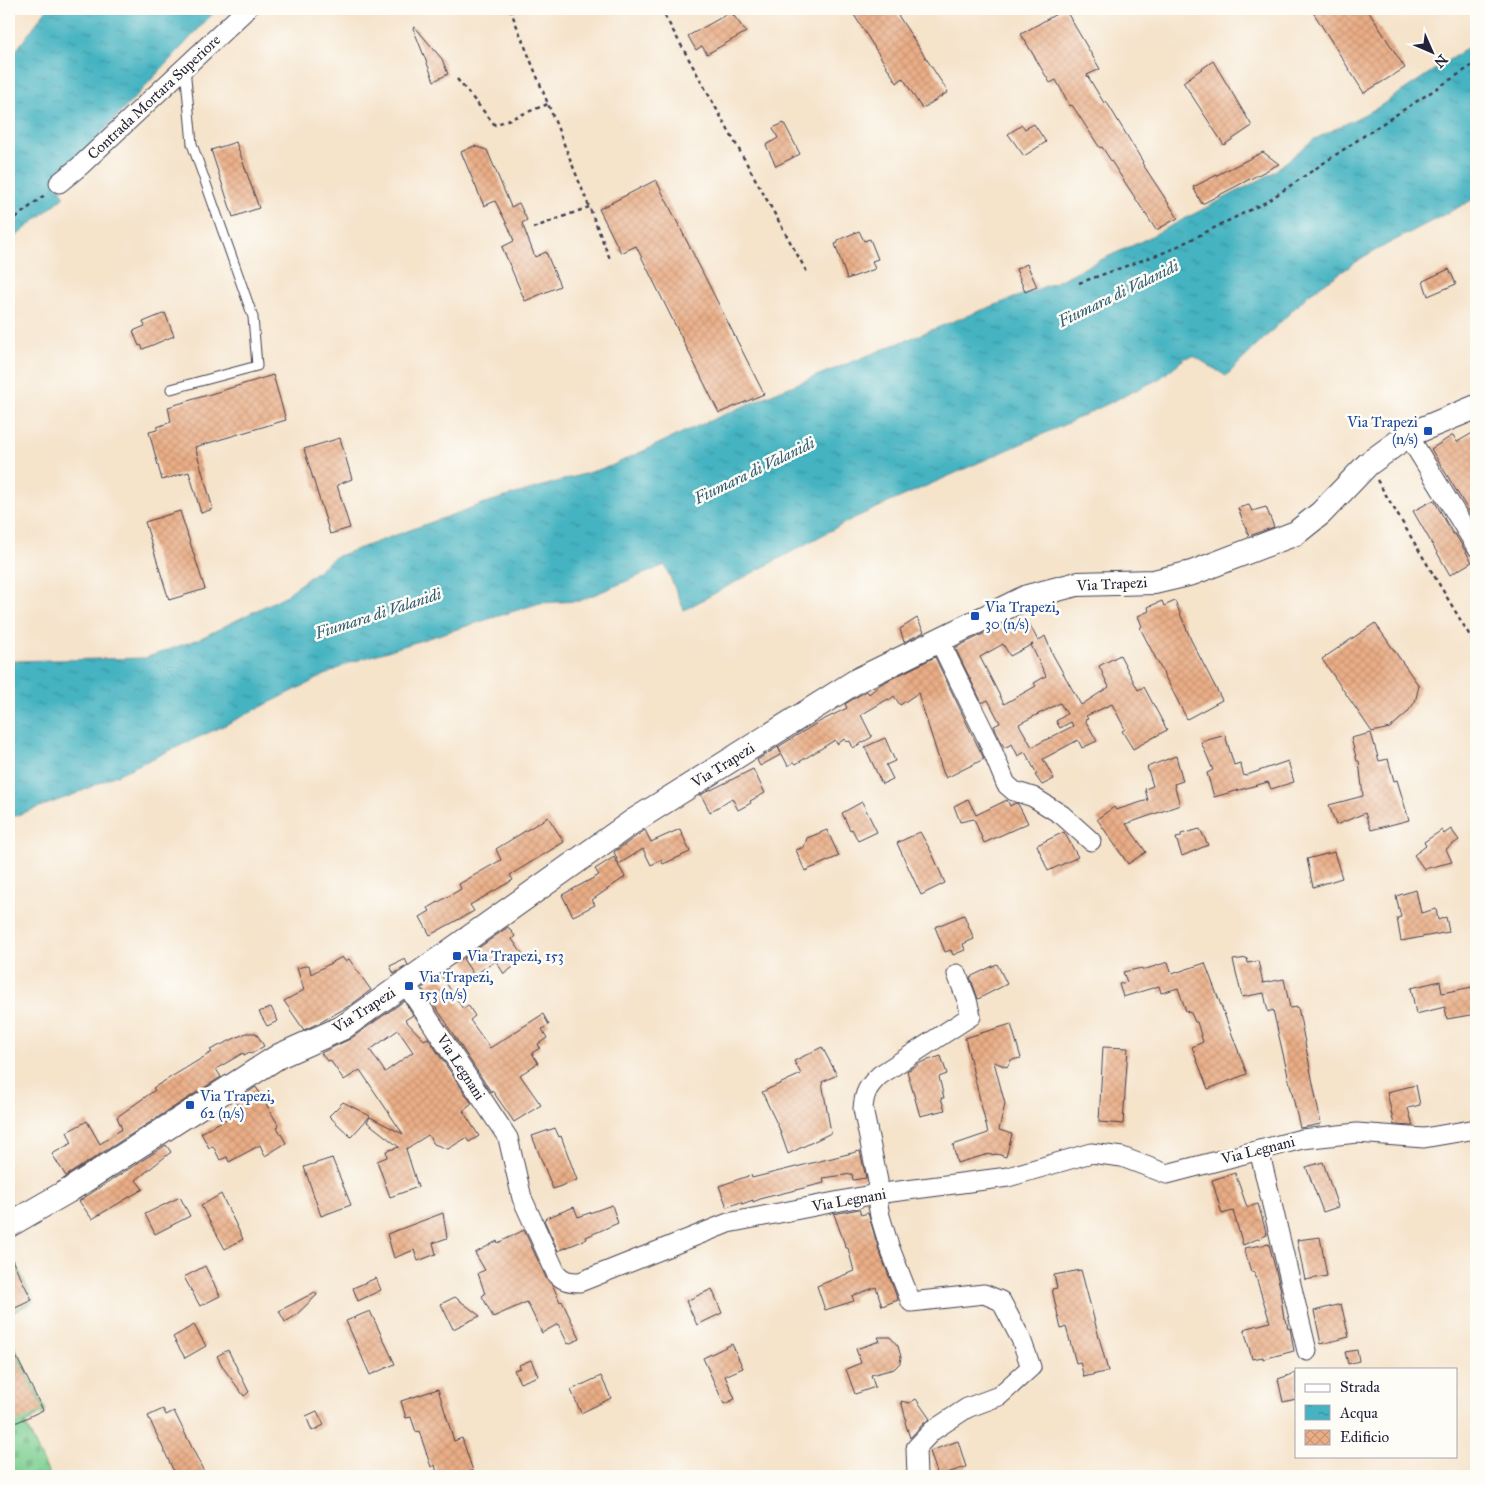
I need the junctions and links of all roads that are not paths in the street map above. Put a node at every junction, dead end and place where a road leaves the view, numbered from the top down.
1 (248, 9) edge
2 (185, 67) junction
3 (59, 184) road end
4 (171, 389) dead end
5 (1476, 407) edge
6 (1408, 435) junction
7 (1476, 546) edge
8 (939, 640) junction
9 (1091, 841) dead end
10 (957, 974) dead end
11 (405, 983) junction
12 (1476, 1130) edge
13 (1259, 1150) junction
14 (876, 1194) junction
15 (9, 1225) edge
16 (1307, 1351) dead end
17 (918, 1476) edge

1 - 2 street, Contrada Mortara Superiore
2 - 3 street, Contrada Mortara Superiore
2 - 4 lane
5 - 6 street, Via Trapezi
6 - 7 street
6 - 8 street, Via Trapezi
8 - 9 street
8 - 11 street, Via Trapezi
10 - 14 street
11 - 14 street, Via Legnani
11 - 15 street, Via Trapezi
12 - 13 street, Via Legnani
13 - 14 street, Via Legnani
13 - 16 street
14 - 17 street

